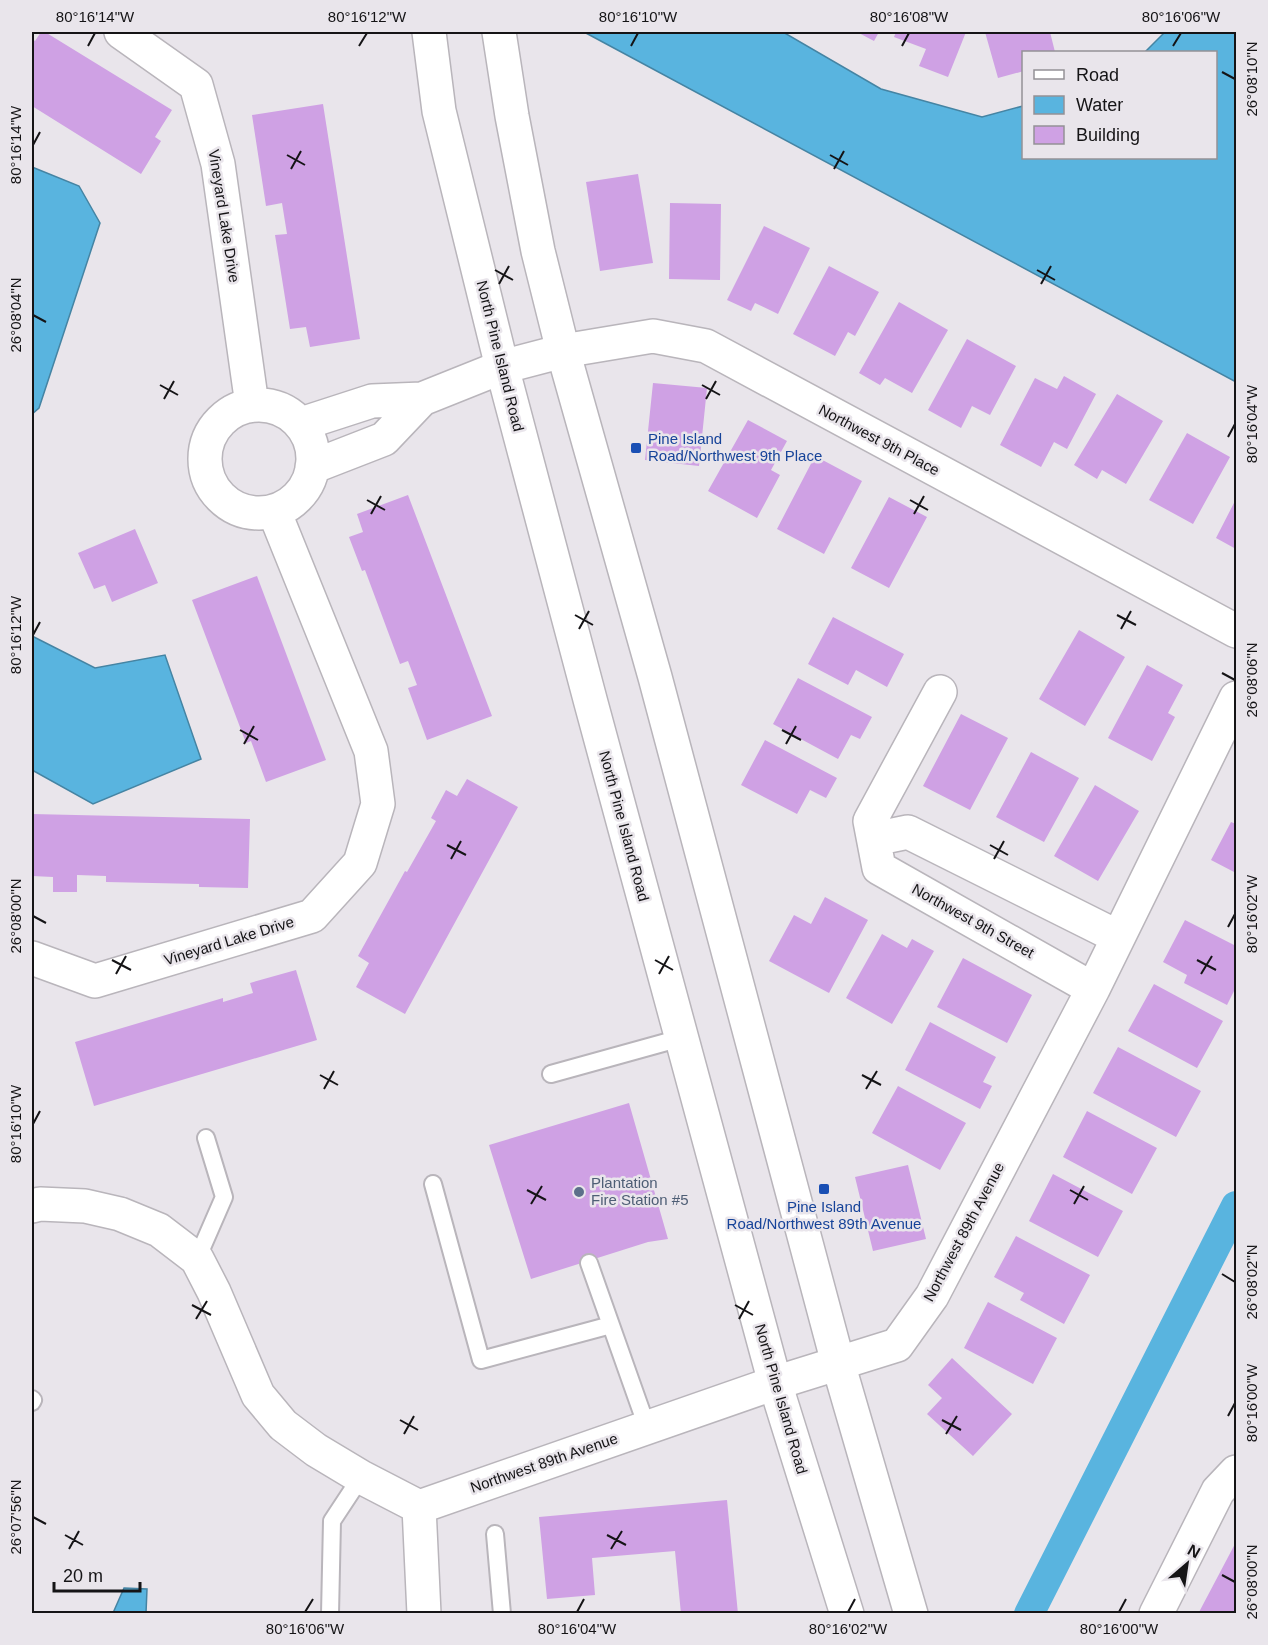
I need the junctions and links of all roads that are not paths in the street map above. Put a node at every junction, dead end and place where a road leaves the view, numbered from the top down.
1 (121, 32) edge
2 (429, 32) edge
3 (499, 32) edge
4 (564, 351) junction
5 (502, 367) junction
6 (422, 399) junction
7 (252, 405) junction
8 (301, 424) junction
9 (312, 466) junction
10 (274, 512) junction
11 (1236, 631) edge
12 (940, 692) dead end
13 (1236, 698) edge
14 (874, 839) junction
15 (1118, 937) junction
16 (32, 958) edge
17 (1093, 988) junction
18 (681, 1038) junction
19 (551, 1074) dead end
20 (206, 1138) dead end
21 (433, 1184) dead end
22 (32, 1206) edge
23 (197, 1259) junction
24 (589, 1263) dead end
25 (611, 1325) junction
26 (838, 1363) junction
27 (775, 1383) junction
28 (647, 1427) junction
29 (1236, 1472) edge
30 (361, 1477) junction
31 (419, 1507) junction
32 (495, 1534) dead end
33 (330, 1614) edge
34 (424, 1614) edge
35 (502, 1614) edge
36 (847, 1614) edge
37 (911, 1614) edge
38 (1156, 1614) edge

1 - 7 street, Vineyard Lake Drive
2 - 5 street, North Pine Island Road
3 - 4 street
4 - 5 street, Northwest 9th Place
4 - 11 street, Northwest 9th Place
4 - 26 street
5 - 6 street, Northwest 9th Place
5 - 18 street, North Pine Island Road
6 - 8 street
6 - 9 street
7 - 8 street
7 - 10 street
8 - 9 street
9 - 10 street
10 - 16 street, Vineyard Lake Drive
12 - 14 street, Northwest 9th Street
13 - 15 street, Northwest 89th Avenue
14 - 15 street
14 - 17 street, Northwest 9th Street
15 - 17 street, Northwest 89th Avenue
17 - 26 street, Northwest 89th Avenue
18 - 19 lane
18 - 27 street, North Pine Island Road
20 - 23 lane
21 - 25 lane
22 - 23 street
23 - 30 street
24 - 25 lane
25 - 28 lane
26 - 27 street, Northwest 89th Avenue
26 - 37 street
27 - 28 street, Northwest 89th Avenue
27 - 36 street, North Pine Island Road
28 - 31 street, Northwest 89th Avenue
29 - 38 street
30 - 31 street
30 - 33 lane
31 - 34 street
32 - 35 lane

